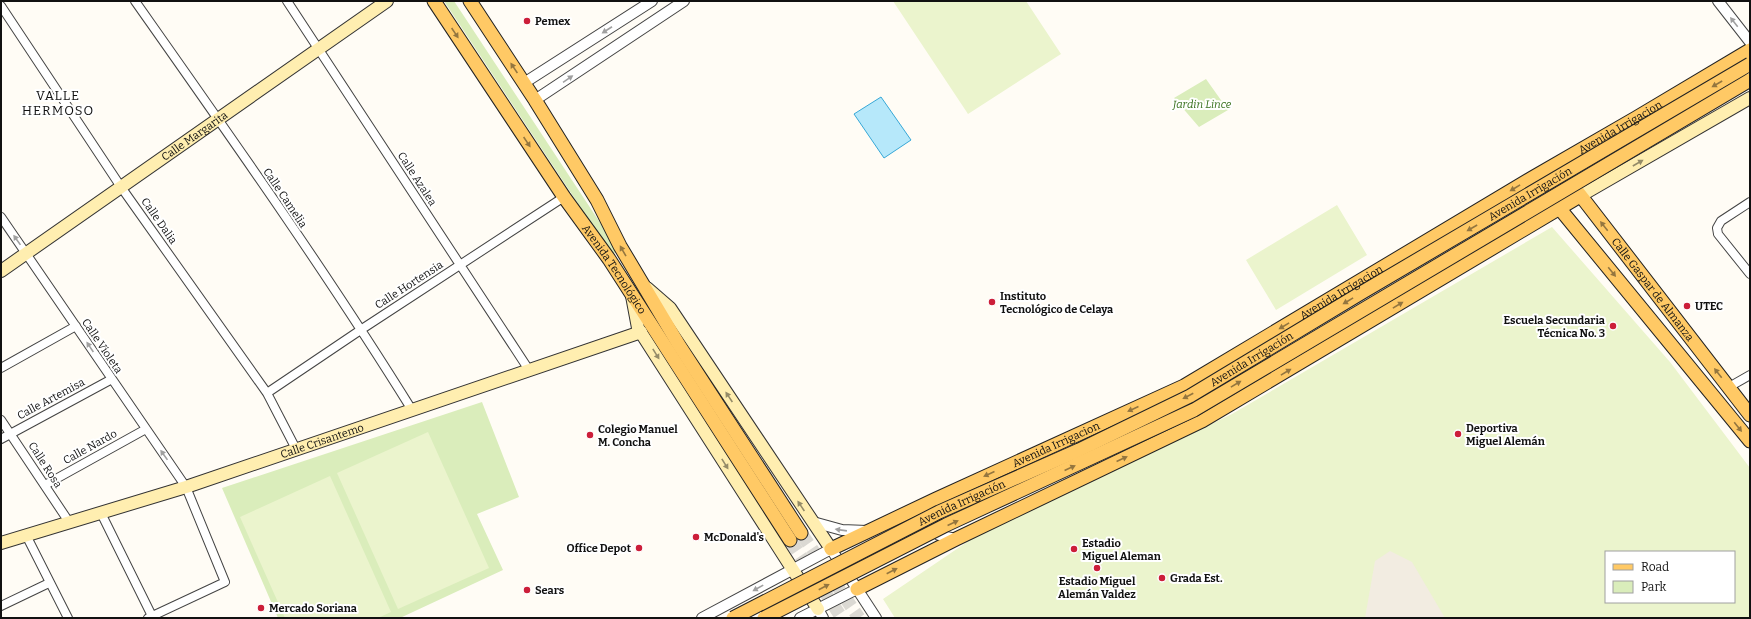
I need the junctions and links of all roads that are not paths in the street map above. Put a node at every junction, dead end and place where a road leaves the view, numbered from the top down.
1 (135, 1) edge
2 (287, 1) edge
3 (387, 1) edge
4 (434, 1) edge
5 (470, 1) edge
6 (652, 1) edge
7 (684, 1) edge
8 (1718, 1) edge
9 (1, 6) edge
10 (625, 18) junction
11 (634, 34) junction
12 (1750, 42) edge
13 (318, 49) junction
14 (1750, 50) edge
15 (1750, 64) edge
16 (1750, 80) edge
17 (524, 83) junction
18 (1750, 98) edge
19 (535, 100) junction
20 (218, 120) junction
21 (1609, 134) junction
22 (1556, 164) junction
23 (1618, 174) junction
24 (121, 187) junction
25 (1580, 196) junction
26 (564, 197) junction
27 (1750, 202) edge
28 (1560, 209) junction
29 (1, 217) edge
30 (1419, 245) junction
31 (27, 253) junction
32 (460, 265) junction
33 (1, 271) edge
34 (1750, 274) edge
35 (1357, 282) junction
36 (1437, 282) junction
37 (643, 285) junction
38 (631, 293) junction
39 (1380, 316) junction
40 (76, 326) junction
41 (362, 329) junction
42 (641, 332) junction
43 (1, 368) edge
44 (529, 370) junction
45 (1750, 374) edge
46 (112, 379) junction
47 (1729, 387) junction
48 (267, 393) junction
49 (412, 410) junction
50 (1750, 415) edge
51 (1, 420) edge
52 (146, 429) junction
53 (10, 433) junction
54 (1, 439) edge
55 (1750, 441) edge
56 (296, 448) junction
57 (1006, 467) junction
58 (45, 485) junction
59 (186, 487) junction
60 (936, 499) junction
61 (1014, 511) junction
62 (101, 513) junction
63 (69, 522) junction
64 (813, 522) junction
65 (869, 531) junction
66 (26, 536) junction
67 (956, 539) junction
68 (1, 543) edge
69 (831, 549) junction
70 (792, 569) junction
71 (49, 583) junction
72 (857, 589) junction
73 (1, 606) edge
74 (820, 614) edge
75 (150, 617) edge
76 (68, 618) edge
77 (702, 618) edge
78 (733, 618) edge
79 (764, 618) edge
80 (800, 618) edge
81 (876, 618) edge

1 - 20 street, Calle Camelia
2 - 13 street, Calle Azalea
3 - 13 main road, Calle Margarita
4 -> 26 main road, Avenida Tecnológico
17 -> 5 main road, Avenida Tecnológico
6 - 10 street
7 - 11 street
12 -> 8 street
9 - 24 street, Calle Dalia
10 - 11 street
10 -> 17 street
19 -> 11 street
13 - 20 main road, Calle Margarita
13 - 32 street, Calle Azalea
14 - 21 main road, Avenida Irrigacion
15 -> 78 main road, Avenida Irrigación, bridge
79 -> 16 main road, Avenida Irrigación, bridge
17 - 19 main road, Avenida Tecnológico
23 -> 18 main road
37 -> 19 main road, Avenida Tecnológico
20 - 24 main road, Calle Margarita
20 - 41 street, Calle Camelia
21 - 22 main road, Avenida Irrigacion
21 - 23 street
22 - 25 main road, Calle Gaspar de Almanza
22 -> 30 main road, Avenida Irrigacion
23 - 25 main road
24 - 31 main road, Calle Margarita
24 - 48 street, Calle Dalia
25 - 28 main road
47 -> 25 main road, Calle Gaspar de Almanza
26 - 32 street, Calle Hortensia
26 - 38 main road, Avenida Tecnológico
27 - 34 street
28 - 36 main road
28 -> 55 main road, Calle Gaspar de Almanza
31 -> 29 street, Calle Violeta
30 - 35 main road, Avenida Irrigacion
30 - 36 main road
31 - 33 main road, Calle Margarita
31 - 40 street, Calle Violeta
32 - 41 street, Calle Hortensia
32 - 44 street, Calle Azalea
35 - 39 street
35 -> 57 main road, Avenida Irrigacion
39 -> 36 main road
37 - 38 main road, Avenida Tecnológico
64 -> 37 main road
38 - 42 main road
61 -> 39 main road
40 - 43 street
46 -> 40 street, Calle Violeta
41 - 48 street, Calle Hortensia
41 - 49 street, Calle Camelia
42 - 44 main road, Calle Crisantemo
42 -> 70 main road
44 - 49 main road, Calle Crisantemo
45 - 47 street
46 - 52 street, Calle Violeta
46 - 53 street, Calle Artemisa
47 - 50 main road, Calle Gaspar de Almanza
48 - 56 street, Calle Dalia
49 - 56 main road, Calle Crisantemo
51 - 53 street, Calle Rosa
52 - 58 street, Calle Nardo
59 -> 52 street, Calle Violeta
53 - 54 street, Calle Artemisa
53 - 58 street, Calle Rosa
56 - 59 main road, Calle Crisantemo
57 -> 60 main road, Avenida Irrigacion
57 - 61 street
58 - 63 street, Calle Rosa
59 - 62 main road, Calle Crisantemo
59 - 75 street, Calle Violeta
60 - 65 main road, Avenida Irrigacion
60 - 67 street
61 - 67 main road
62 - 63 main road, Calle Crisantemo
62 - 75 street
63 - 66 main road, Calle Crisantemo
65 -> 64 street
64 - 69 main road
65 - 69 main road, Avenida Irrigacion
66 - 68 main road, Calle Crisantemo
66 - 71 street
72 -> 67 main road
69 - 70 street
69 - 72 street
70 - 74 main road
70 -> 77 street
71 - 73 street
71 - 76 street
72 - 74 street
72 - 81 street
74 - 80 street

